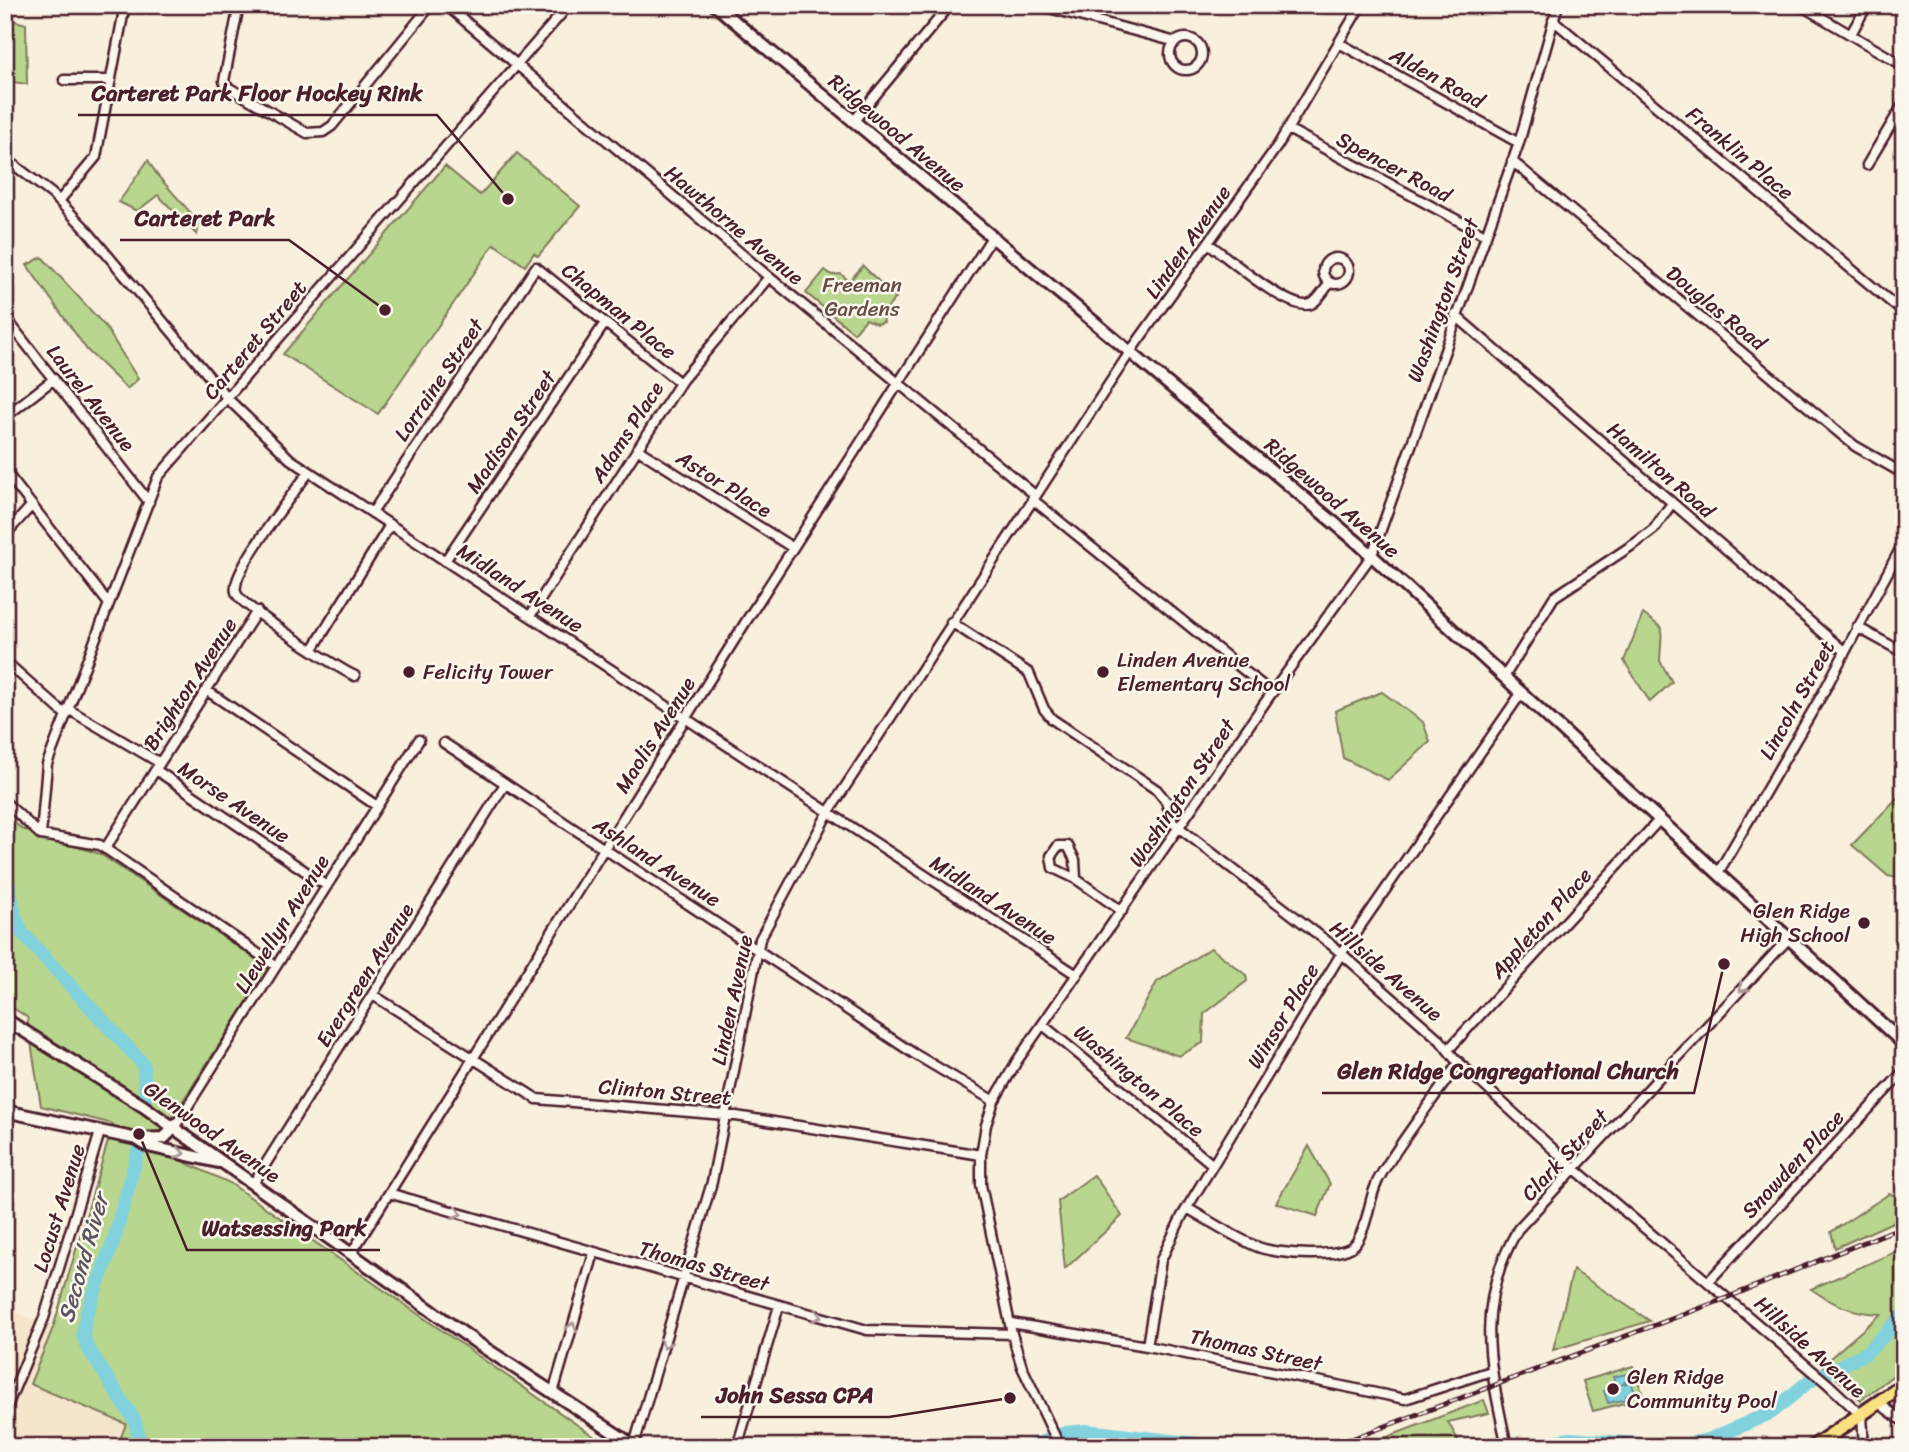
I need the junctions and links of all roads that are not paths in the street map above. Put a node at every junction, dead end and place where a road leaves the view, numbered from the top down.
1 (125, 5) edge
2 (223, 5) edge
3 (281, 5) edge
4 (431, 5) edge
5 (446, 5) edge
6 (569, 5) edge
7 (715, 5) edge
8 (950, 5) edge
9 (1038, 5) edge
10 (1361, 5) edge
11 (1558, 5) edge
12 (1800, 5) edge
13 (1867, 5) edge
14 (238, 6) edge
15 (1553, 20) junction
16 (1851, 34) junction
17 (1176, 42) junction
18 (1339, 43) junction
19 (516, 66) junction
20 (1904, 66) edge
21 (64, 80) dead end
22 (111, 80) junction
23 (1904, 103) edge
24 (853, 122) junction
25 (1288, 129) junction
26 (1519, 143) junction
27 (5, 158) edge
28 (1512, 161) junction
29 (1867, 165) dead end
30 (59, 201) junction
31 (1485, 235) junction
32 (992, 237) junction
33 (1208, 243) junction
34 (536, 267) joint
35 (769, 277) junction
36 (1329, 284) dead end
37 (1904, 313) edge
38 (1455, 315) junction
39 (5, 317) edge
40 (605, 323) junction
41 (1130, 352) junction
42 (54, 379) junction
43 (680, 383) junction
44 (899, 383) junction
45 (228, 399) junction
46 (10, 413) dead end
47 (637, 449) junction
48 (5, 471) edge
49 (309, 472) junction
50 (1904, 474) edge
51 (1034, 497) junction
52 (149, 502) junction
53 (1672, 503) junction
54 (32, 505) junction
55 (372, 513) junction
56 (390, 525) junction
57 (5, 535) edge
58 (1904, 542) edge
59 (793, 548) junction
60 (1371, 555) junction
61 (445, 561) junction
62 (109, 604) junction
63 (257, 611) junction
64 (530, 616) junction
65 (951, 622) junction
66 (1857, 627) junction
67 (313, 649) junction
68 (1844, 651) junction
69 (1904, 653) edge
70 (5, 661) edge
71 (355, 676) dead end
72 (1504, 677) junction
73 (206, 690) junction
74 (1522, 692) junction
75 (1272, 693) junction
76 (67, 712) junction
77 (686, 717) junction
78 (419, 740) dead end
79 (444, 743) dead end
80 (158, 766) junction
81 (505, 784) junction
82 (5, 802) edge
83 (377, 806) junction
84 (828, 813) junction
85 (1660, 818) junction
86 (1179, 827) junction
87 (41, 835) junction
88 (604, 848) junction
89 (105, 849) junction
90 (1718, 873) junction
91 (1076, 879) dead end
92 (327, 886) junction
93 (1122, 911) junction
94 (1789, 938) junction
95 (759, 949) junction
96 (1341, 954) junction
97 (276, 965) junction
98 (1077, 975) junction
99 (373, 995) junction
100 (5, 1019) edge
101 (1043, 1025) junction
102 (1904, 1044) edge
103 (1448, 1050) junction
104 (474, 1058) junction
105 (1459, 1062) junction
106 (1904, 1071) edge
107 (994, 1101) junction
108 (5, 1111) edge
109 (726, 1115) junction
110 (174, 1128) junction
111 (100, 1132) junction
112 (137, 1139) junction
113 (981, 1156) junction
114 (224, 1164) junction
115 (1213, 1165) junction
116 (1576, 1170) junction
117 (253, 1184) junction
118 (392, 1194) junction
119 (1187, 1208) junction
120 (594, 1253) junction
121 (351, 1254) junction
122 (685, 1279) junction
123 (1709, 1281) junction
124 (779, 1306) junction
125 (1011, 1323) junction
126 (1012, 1335) junction
127 (1147, 1346) junction
128 (1491, 1371) junction
129 (1904, 1385) edge
130 (553, 1393) junction
131 (1880, 1404) junction
132 (5, 1411) edge
133 (1862, 1416) junction
134 (1904, 1422) edge
135 (1059, 1445) edge
136 (1506, 1445) edge
137 (635, 1446) edge
138 (734, 1447) edge
139 (1813, 1447) edge
140 (1864, 1447) edge

1 - 22 street
2 - 14 street
3 - 14 street
4 - 14 street
5 - 19 street, Hawthorne Avenue
6 - 19 street, Carteret Street
7 - 24 street, Ridgewood Avenue
8 - 24 street
9 - 17 street
10 - 18 street, Linden Avenue
11 - 15 street, Washington Street
12 - 16 street
13 - 16 street
15 - 26 street, Washington Street
15 - 37 street, Franklin Place
16 - 20 street
17 - 17 street
18 - 25 street, Linden Avenue
18 - 26 street, Alden Road
19 - 35 street, Hawthorne Avenue
19 - 45 street, Carteret Street
21 - 22 street
22 - 30 street
23 - 29 street
24 - 32 street, Ridgewood Avenue
25 - 31 street, Spencer Road
25 - 33 street, Linden Avenue
26 - 28 street, Washington Street
27 - 30 street, Midland Avenue
28 - 31 street, Washington Street
28 - 50 street, Douglas Road
30 - 45 street, Midland Avenue
31 - 38 street, Washington Street
32 - 41 street, Ridgewood Avenue
32 - 44 street, Maolis Avenue
33 - 36 street
33 - 41 street, Linden Avenue
34 - 40 street, Chapman Place
34 - 55 street, Lorraine Street
35 - 43 street, Adams Place
35 - 44 street, Hawthorne Avenue
38 - 53 street, Hamilton Road
38 - 60 street, Washington Street
39 - 42 street, Laurel Avenue
40 - 43 street, Chapman Place
40 - 61 street, Madison Street
41 - 51 street, Linden Avenue
41 - 60 street, Ridgewood Avenue
42 - 46 street
42 - 52 street, Laurel Avenue
43 - 47 street, Adams Place
44 - 51 street, Hawthorne Avenue
44 - 59 street, Maolis Avenue
45 - 49 street, Midland Avenue
45 - 52 street, Carteret Street
47 - 59 street, Astor Place
47 - 64 street, Adams Place
48 - 54 street
49 - 55 street, Midland Avenue
49 - 63 street, Brighton Avenue
51 - 65 street, Linden Avenue
51 - 75 street, Hawthorne Avenue
52 - 62 street, Carteret Street
53 - 68 street, Hamilton Road
53 - 72 street
54 - 57 street
54 - 62 street
55 - 56 street, Midland Avenue
56 - 61 street, Midland Avenue
56 - 67 street
58 - 66 street, Lincoln Street
59 - 77 street, Maolis Avenue
60 - 72 street, Ridgewood Avenue
60 - 75 street, Washington Street
61 - 64 street, Midland Avenue
62 - 76 street, Carteret Street
63 - 67 street
63 - 73 street, Brighton Avenue
64 - 77 street, Midland Avenue
65 - 84 street, Linden Avenue
65 - 86 street, Hillside Avenue
66 - 68 street, Lincoln Street
66 - 69 street
67 - 71 street
68 - 90 street, Lincoln Street
70 - 76 street, Morse Avenue
72 - 74 street, Ridgewood Avenue
73 - 80 street, Brighton Avenue
73 - 83 street
74 - 85 street, Ridgewood Avenue
74 - 96 street, Winsor Place
75 - 86 street, Washington Street
76 - 80 street, Morse Avenue
76 - 87 street, Carteret Street
77 - 84 street, Midland Avenue
77 - 88 street, Maolis Avenue
78 - 83 street, Llewellyn Avenue
79 - 81 street, Ashland Avenue
80 - 89 street, Brighton Avenue
80 - 92 street, Morse Avenue
81 - 88 street, Ashland Avenue
81 - 99 street, Evergreen Avenue
82 - 87 street
83 - 92 street, Llewellyn Avenue
84 - 95 street, Linden Avenue
84 - 98 street, Midland Avenue
85 - 90 street, Ridgewood Avenue
85 - 103 street, Appleton Place
86 - 93 street, Washington Street
86 - 96 street, Hillside Avenue
87 - 89 street
88 - 95 street, Ashland Avenue
88 - 104 street, Maolis Avenue
89 - 97 street
90 - 94 street, Ridgewood Avenue
91 - 93 street
92 - 97 street, Llewellyn Avenue
93 - 98 street, Washington Street
94 - 102 street, Ridgewood Avenue
94 -> 116 street, Clark Street
95 - 107 street, Ashland Avenue
95 - 109 street, Linden Avenue
96 - 103 street, Hillside Avenue
96 - 115 street, Winsor Place
97 - 110 street, Llewellyn Avenue
98 - 101 street, Washington Street
99 - 104 street, Clinton Street
99 - 117 street, Evergreen Avenue
100 - 110 street, Glenwood Avenue
101 - 107 street, Washington Street
101 - 115 street, Washington Place
103 - 105 street, Hillside Avenue
104 - 109 street, Clinton Street
104 - 118 street, Maolis Avenue
105 - 116 street, Hillside Avenue
105 - 119 street
106 - 123 street, Snowden Place
107 - 113 street, Washington Street
108 - 111 street
109 - 113 street, Clinton Street
109 - 122 street, Linden Avenue
110 - 112 street
110 - 114 street, Glenwood Avenue
111 - 112 street
111 - 132 street, Locust Avenue
112 -> 114 street
113 - 125 street, Washington Street
114 - 117 street, Glenwood Avenue
115 - 119 street, Winsor Place
116 - 123 street, Hillside Avenue
116 - 128 street, Clark Street
117 - 121 street, Glenwood Avenue
118 -> 120 street, Thomas Street
118 - 121 street, Maolis Avenue
119 - 127 street, Winsor Place
120 - 122 street, Thomas Street
130 -> 120 street
121 - 130 street, Glenwood Avenue
122 - 124 street, Thomas Street
122 -> 137 street, Linden Avenue
123 - 133 street, Hillside Avenue
124 -> 126 street, Thomas Street
124 - 138 street
125 - 126 street, Washington Street
125 - 127 street, Thomas Street
126 - 135 street, Washington Street
127 - 128 street, Thomas Street
128 - 136 street, Clark Street
129 - 131 main road
130 - 137 street, Glenwood Avenue
131 - 133 main road
131 - 134 street, Hillside Avenue
133 - 139 main road
133 - 140 street

